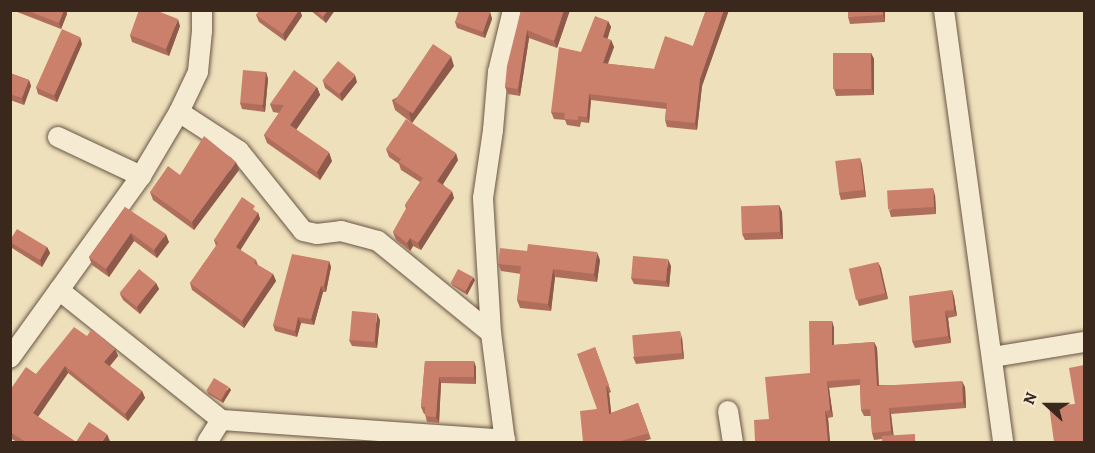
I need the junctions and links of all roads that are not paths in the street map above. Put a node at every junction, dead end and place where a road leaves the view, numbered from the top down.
1 (202, 10) edge
2 (513, 10) edge
3 (944, 10) edge
4 (179, 112) junction
5 (57, 137) dead end
6 (141, 176) junction
7 (59, 290) junction
8 (491, 333) junction
9 (1084, 342) edge
10 (993, 357) junction
11 (10, 358) edge
12 (728, 411) dead end
13 (221, 420) junction
14 (505, 441) edge
15 (207, 442) edge
16 (733, 442) edge
17 (1003, 442) edge

1 - 4 street
2 - 8 street
3 - 10 street
4 - 6 street
4 - 8 street
5 - 6 street
6 - 7 street
7 - 11 street
7 - 13 street
8 - 14 street
9 - 10 street
10 - 17 street
12 - 16 street
13 - 14 street
13 - 15 street

